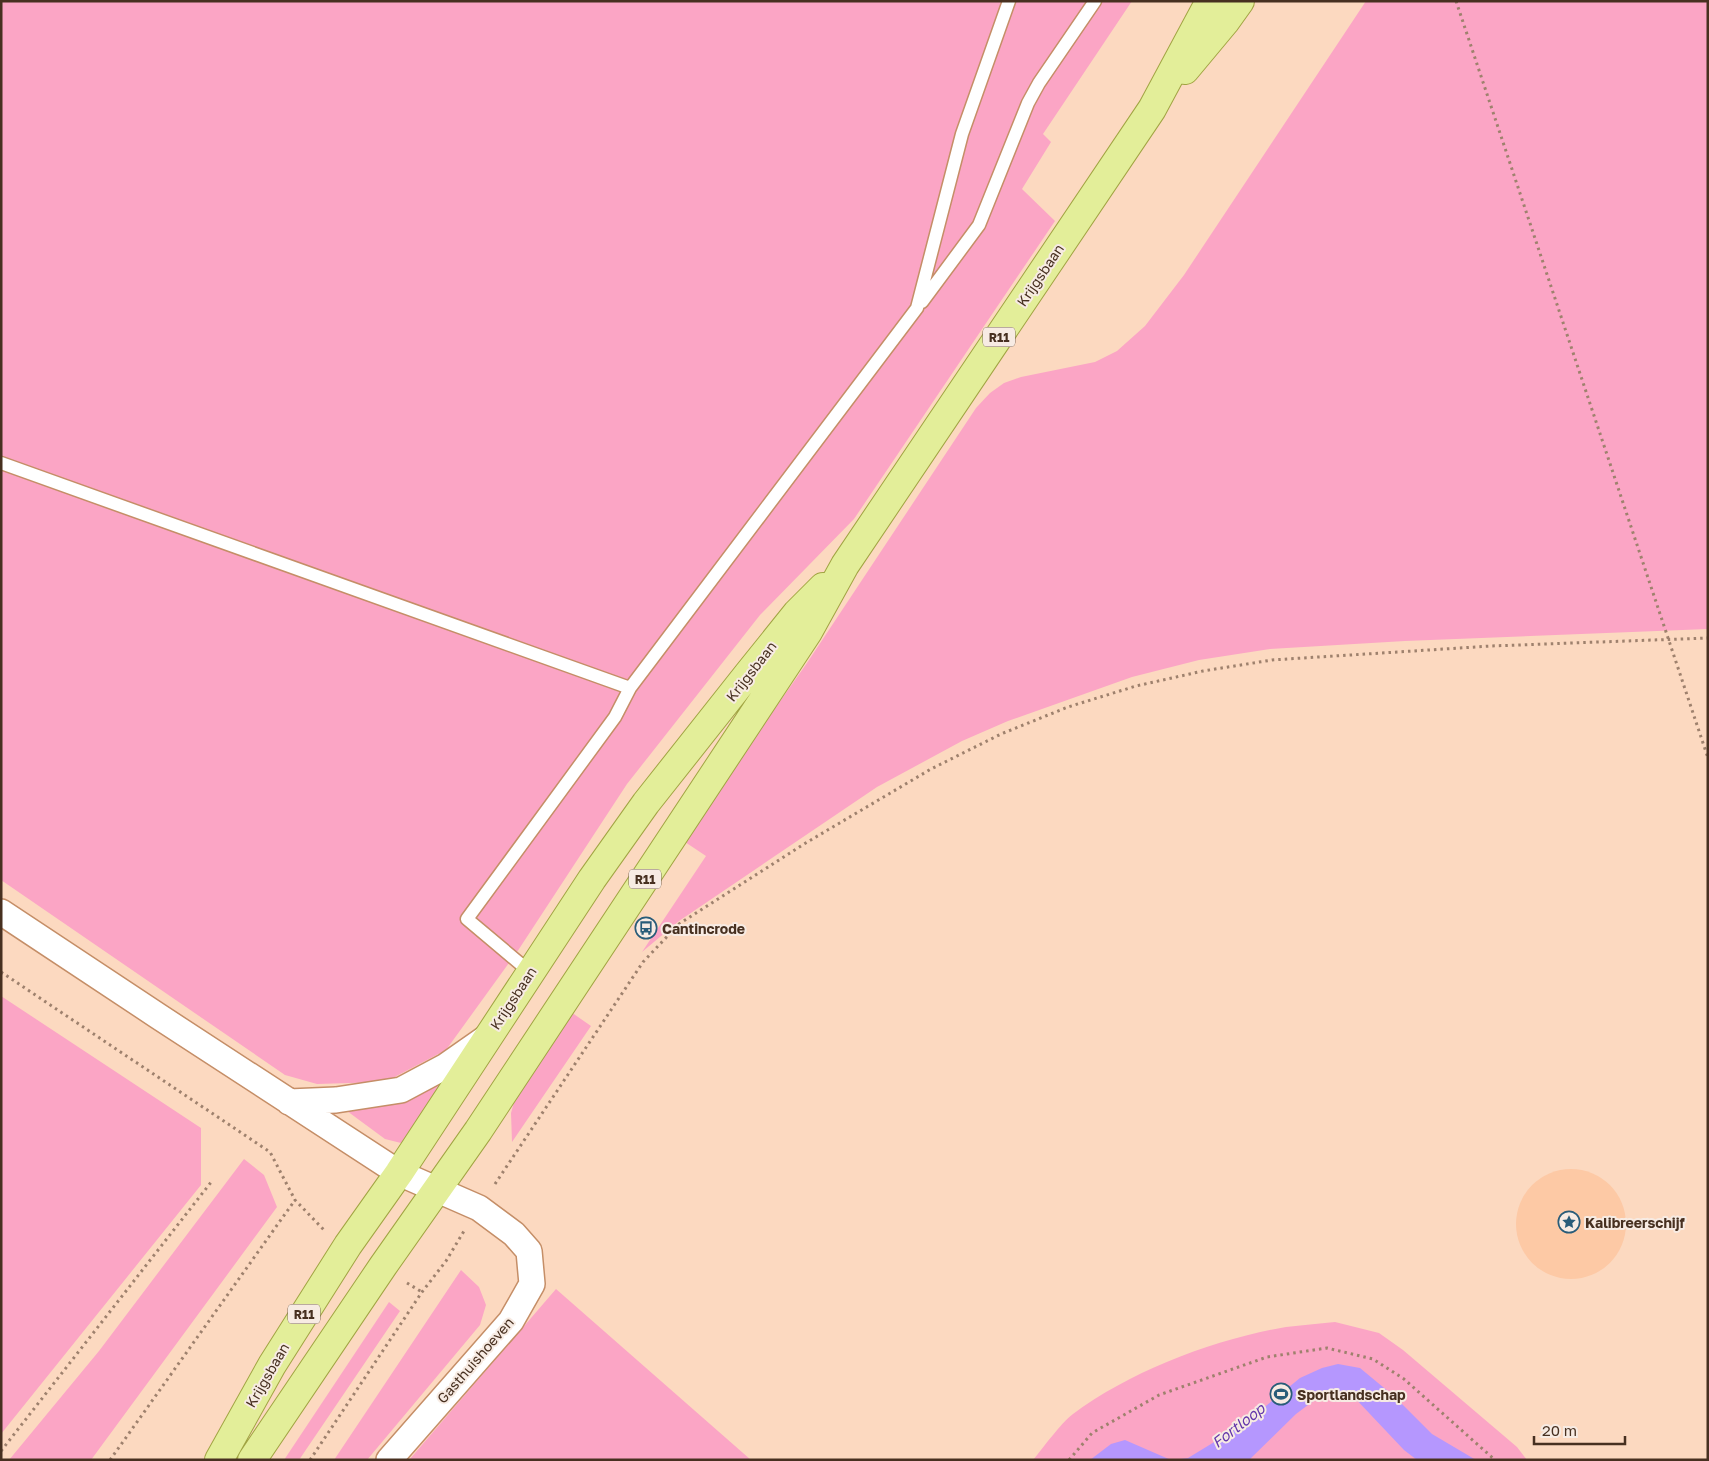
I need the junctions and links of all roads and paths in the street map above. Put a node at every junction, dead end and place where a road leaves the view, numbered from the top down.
1 (1009, 1) edge
2 (1095, 1) edge
3 (1210, 1) edge
4 (1240, 1) edge
5 (1456, 1) edge
6 (1152, 109) junction
7 (917, 308) junction
8 (1, 463) edge
9 (845, 565) junction
10 (1708, 638) edge
11 (1668, 640) junction
12 (630, 688) junction
13 (1708, 758) edge
14 (1, 912) edge
15 (1, 972) edge
16 (530, 972) junction
17 (490, 1035) junction
18 (288, 1102) junction
19 (399, 1173) junction
20 (212, 1181) dead end
21 (438, 1189) junction
22 (295, 1200) junction
23 (479, 1208) junction
24 (348, 1244) junction
25 (382, 1266) junction
26 (422, 1292) junction
27 (1, 1451) edge
28 (110, 1460) edge
29 (219, 1460) edge
30 (252, 1460) edge
31 (310, 1460) edge
32 (388, 1460) edge
33 (1069, 1460) edge
34 (1495, 1460) edge

1 - 7 lane
2 - 7 lane
3 - 6 main road, Krijgsbaan / R11
4 - 6 main road, Krijgsbaan / R11
5 - 11 path
6 - 9 main road, Krijgsbaan / R11
7 - 12 lane
8 - 12 lane
9 - 16 main road, Krijgsbaan / R11
9 - 21 main road, Krijgsbaan / R11
10 - 11 path
11 - 13 path
11 - 23 path
12 - 16 lane
14 - 18 street, Gasthuishoeven
15 - 22 path
16 - 17 main road, Krijgsbaan / R11
17 - 18 street
17 - 19 main road, Krijgsbaan / R11
18 - 19 street, Gasthuishoeven
19 - 21 street, Gasthuishoeven
19 - 24 main road, Krijgsbaan / R11
20 - 27 path
21 - 23 street, Gasthuishoeven
21 - 25 main road, Krijgsbaan / R11
22 - 24 path
22 - 28 path
23 - 26 path
23 - 32 street, Gasthuishoeven
24 - 29 main road, Krijgsbaan / R11
25 - 26 path
25 - 30 main road, Krijgsbaan / R11
26 - 31 path
33 - 34 path

